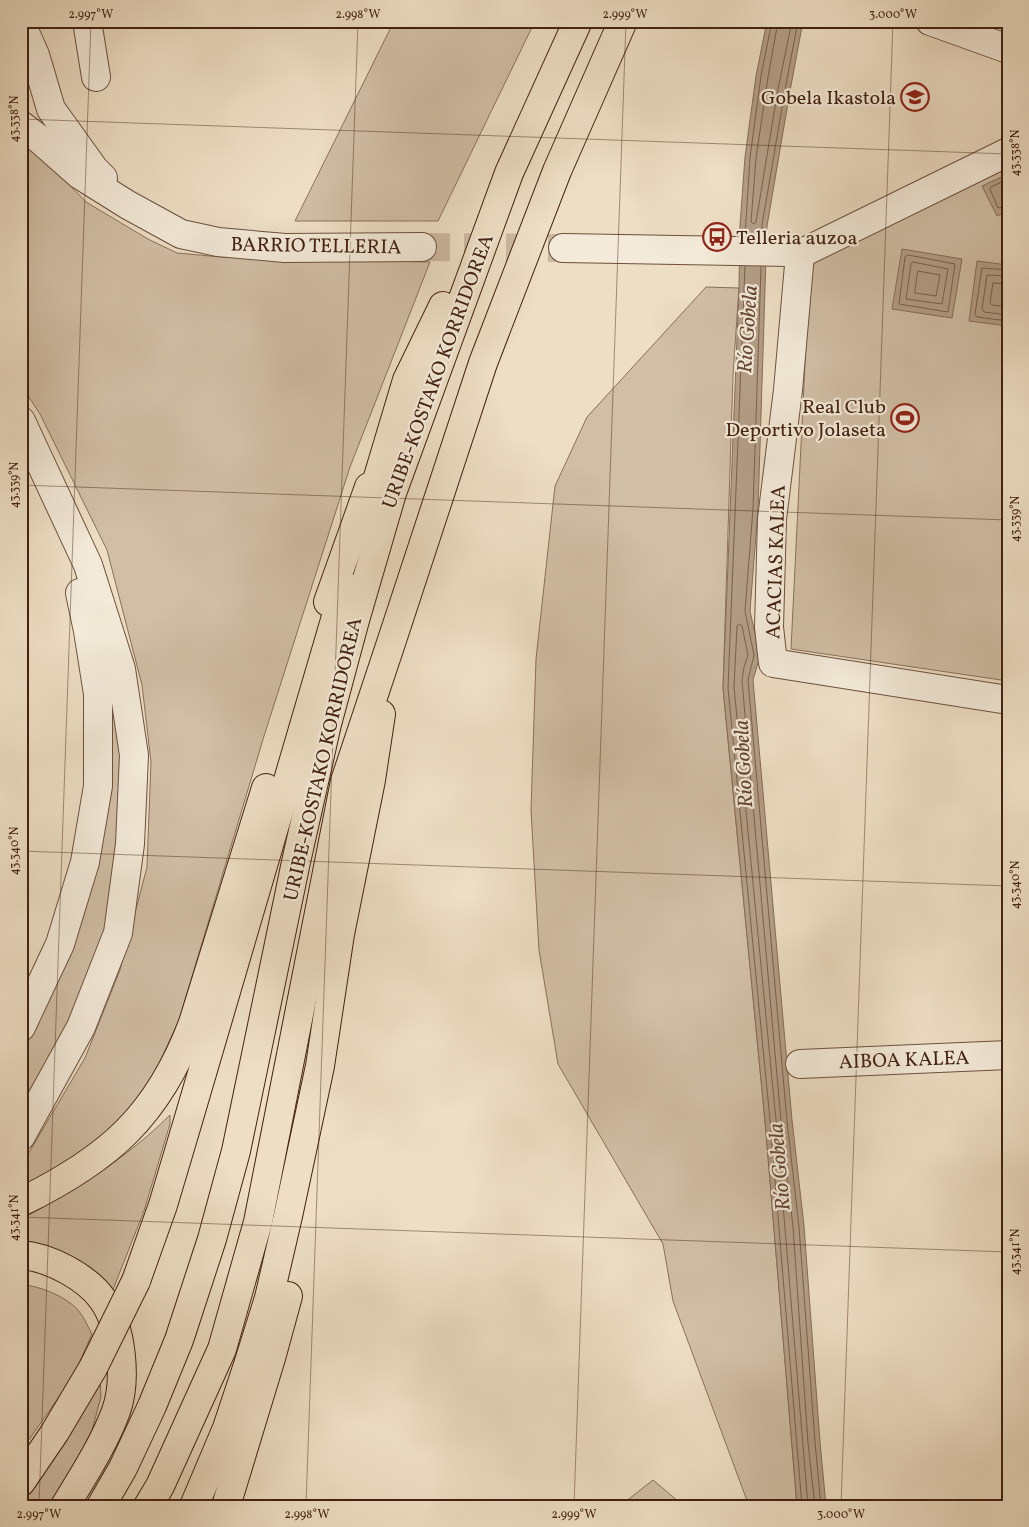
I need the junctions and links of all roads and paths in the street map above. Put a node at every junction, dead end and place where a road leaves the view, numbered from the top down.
1 (87, 21) edge
2 (578, 21) edge
3 (623, 21) edge
4 (930, 21) edge
5 (22, 29) edge
6 (1008, 49) edge
7 (96, 77) dead end
8 (21, 125) edge
9 (1008, 152) edge
10 (509, 173) junction
11 (128, 205) junction
12 (422, 247) tunnel mouth
13 (563, 248) tunnel mouth
14 (794, 253) junction
15 (407, 380) junction
16 (21, 421) edge
17 (21, 451) edge
18 (391, 644) junction
19 (1008, 700) edge
20 (21, 1027) edge
21 (1008, 1055) edge
22 (800, 1064) dead end
23 (320, 1066) junction
24 (21, 1136) edge
25 (21, 1202) edge
26 (21, 1255) edge
27 (21, 1482) edge
28 (65, 1506) edge
29 (100, 1506) edge
30 (148, 1506) edge
31 (194, 1506) edge
32 (226, 1506) edge

1 - 7 street
2 - 10 highway, URIBE-KOSTAKO KORRIDOREA
3 - 18 highway, URIBE-KOSTAKO KORRIDOREA
4 - 6 street
5 - 11 street
8 - 11 street
9 - 14 street
10 - 15 highway
10 - 29 highway, URIBE-KOSTAKO KORRIDOREA
11 - 12 street, BARRIO TELLERIA
13 - 14 street
14 - 19 street, ACACIAS KALEA
15 - 25 highway
15 - 27 highway, bridge
16 - 24 street
17 - 20 street
18 - 23 highway
18 - 30 highway, URIBE-KOSTAKO KORRIDOREA
21 - 22 street, AIBOA KALEA
23 - 31 highway
23 - 32 highway
26 - 28 highway

